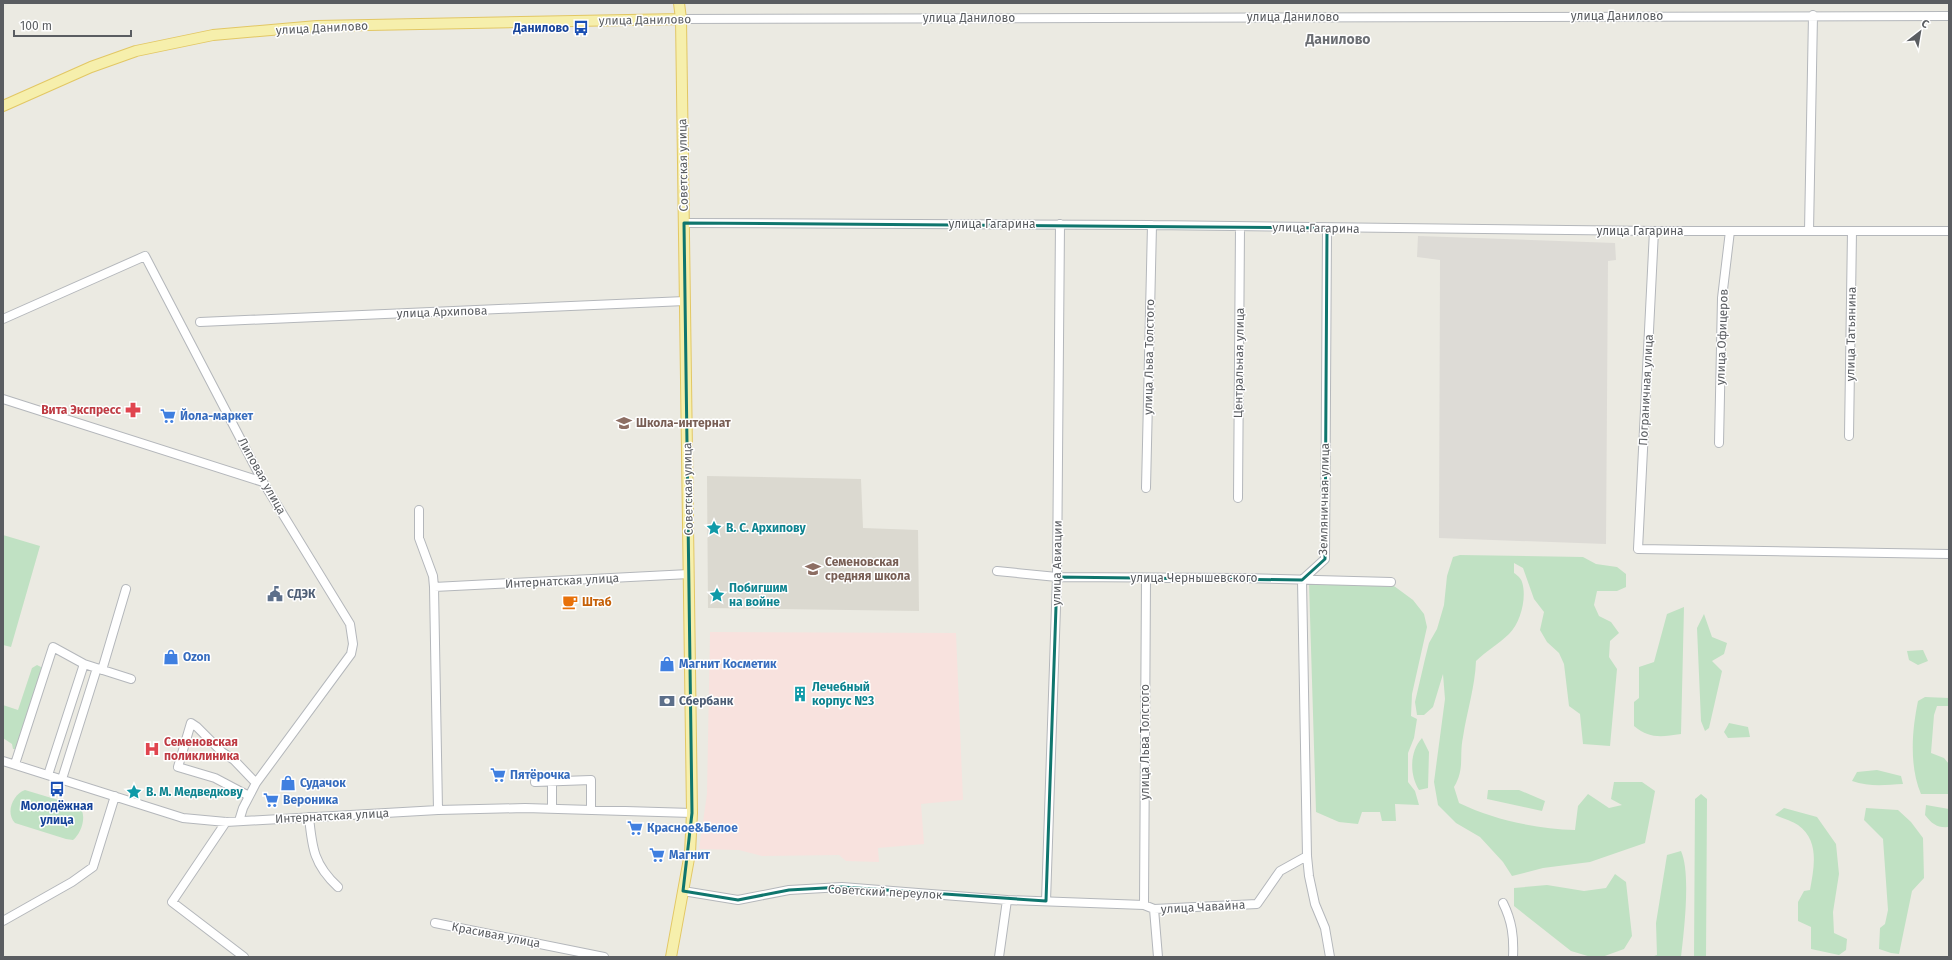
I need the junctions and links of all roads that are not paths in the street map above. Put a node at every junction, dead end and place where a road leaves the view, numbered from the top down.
1 (679, 3) edge
2 (1813, 15) junction
3 (1949, 16) edge
4 (681, 18) junction
5 (3, 106) edge
6 (684, 223) junction
7 (1060, 224) junction
8 (1152, 225) junction
9 (1240, 227) junction
10 (1326, 228) junction
11 (1654, 231) junction
12 (1730, 231) junction
13 (1809, 231) junction
14 (1852, 231) junction
15 (1949, 231) edge
16 (685, 301) junction
17 (3, 319) edge
18 (200, 322) dead end
19 (3, 399) edge
20 (1848, 436) dead end
21 (1719, 443) dead end
22 (263, 482) junction
23 (1146, 488) dead end
24 (1238, 498) dead end
25 (419, 510) dead end
26 (1949, 554) edge
27 (997, 570) dead end
28 (689, 574) junction
29 (1057, 577) junction
30 (1146, 579) junction
31 (1302, 580) junction
32 (1391, 582) dead end
33 (434, 588) junction
34 (126, 589) dead end
35 (84, 664) junction
36 (100, 669) junction
37 (131, 679) dead end
38 (3, 761) edge
39 (15, 764) junction
40 (48, 775) junction
41 (62, 780) junction
42 (552, 781) junction
43 (535, 782) dead end
44 (256, 783) junction
45 (115, 796) junction
46 (249, 796) junction
47 (552, 809) junction
48 (438, 810) junction
49 (591, 810) junction
50 (692, 812) junction
51 (309, 817) junction
52 (240, 821) junction
53 (226, 822) junction
54 (1307, 856) junction
55 (338, 887) dead end
56 (683, 891) junction
57 (1007, 900) junction
58 (1046, 901) junction
59 (1503, 903) dead end
60 (1144, 905) junction
61 (1154, 910) junction
62 (3, 921) edge
63 (435, 923) dead end
64 (1330, 956) edge
65 (244, 957) edge
66 (604, 957) edge
67 (671, 957) edge
68 (999, 957) edge
69 (1158, 957) edge
70 (1513, 957) edge

1 - 4 main road, Советская улица
2 - 3 street, улица Данилово
2 - 4 street, улица Данилово
2 - 13 street
4 - 5 main road, улица Данилово
4 - 6 main road, Советская улица
6 - 7 street, улица Гагарина
6 - 16 main road, Советская улица
7 - 8 street, улица Гагарина
7 - 29 street, улица Авиации
8 - 9 street, улица Гагарина
8 - 23 street, улица Льва Толстого
9 - 10 street, улица Гагарина
9 - 24 street, Центральная улица
10 - 11 street, улица Гагарина
10 - 31 street, Земляничная улица
11 - 12 street, улица Гагарина
11 - 26 street, Пограничная улица
12 - 13 street, улица Гагарина
12 - 21 street, улица Офицеров
13 - 14 street, улица Гагарина
14 - 15 street, улица Гагарина
14 - 20 street, улица Татьянина
16 - 18 street, улица Архипова
16 - 28 main road, Советская улица
17 - 22 street, Липовая улица
19 - 22 street
22 - 44 street, Липовая улица
25 - 33 street
27 - 29 street, улица Чернышевского
28 - 33 street, Интернатская улица
28 - 50 main road, Советская улица
29 - 30 street, улица Чернышевского
29 - 58 street, улица Авиации
30 - 31 street, улица Чернышевского
30 - 60 street, улица Льва Толстого
31 - 32 street, улица Чернышевского
31 - 54 street
33 - 48 street
34 - 36 street
35 - 36 street
35 - 39 street
35 - 40 street
36 - 37 street
36 - 41 street
38 - 39 street, Интернатская улица
39 - 40 street, Интернатская улица
40 - 41 street, Интернатская улица
41 - 45 street, Интернатская улица
42 - 43 street
42 - 47 street
42 - 49 street
44 - 46 street, Липовая улица
44 - 46 street
45 - 53 street, Интернатская улица
45 - 62 street
46 - 52 street, Липовая улица
47 - 48 street, Интернатская улица
47 - 49 street, Интернатская улица
48 - 51 street, Интернатская улица
49 - 50 street, Интернатская улица
50 - 56 main road, Советская улица
51 - 52 street, Интернатская улица
51 - 55 street
52 - 53 street, Интернатская улица
53 - 65 street
54 - 61 street, улица Чавайна
54 - 64 street
56 - 57 street, Советский переулок
56 - 67 main road, Советская улица
57 - 58 street, улица Чавайна
57 - 68 street
58 - 60 street, улица Чавайна
59 - 70 street
60 - 61 street, улица Чавайна
61 - 69 street
63 - 66 street, Красивая улица

